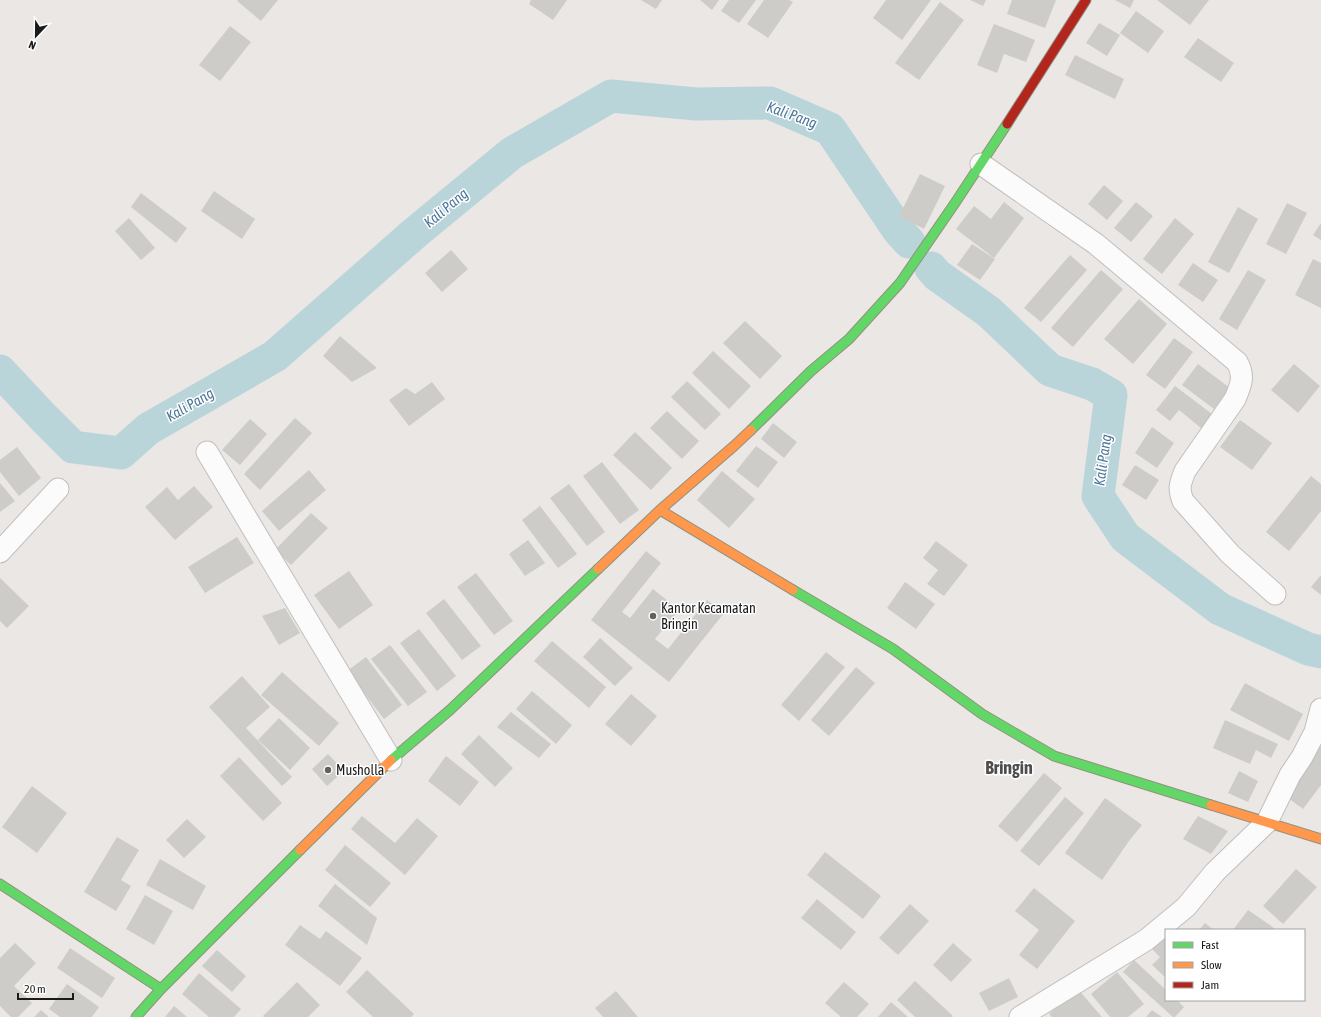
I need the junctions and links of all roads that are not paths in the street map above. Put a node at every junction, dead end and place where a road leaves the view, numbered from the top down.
1 (1086, 0) edge
2 (981, 164) junction
3 (207, 452) dead end
4 (58, 489) dead end
5 (660, 510) junction
6 (0, 552) edge
7 (1275, 594) dead end
8 (1321, 709) edge
9 (391, 760) junction
10 (1267, 822) junction
11 (1321, 839) edge
12 (0, 884) edge
13 (161, 989) junction
14 (136, 1017) edge
15 (1020, 1017) edge

1 - 2 street
2 - 5 street
2 - 7 street
3 - 9 street
4 - 6 street
5 - 9 street
5 - 10 street
8 - 10 street
9 - 13 street
10 - 11 street
10 - 15 street
12 - 13 street
13 - 14 street

